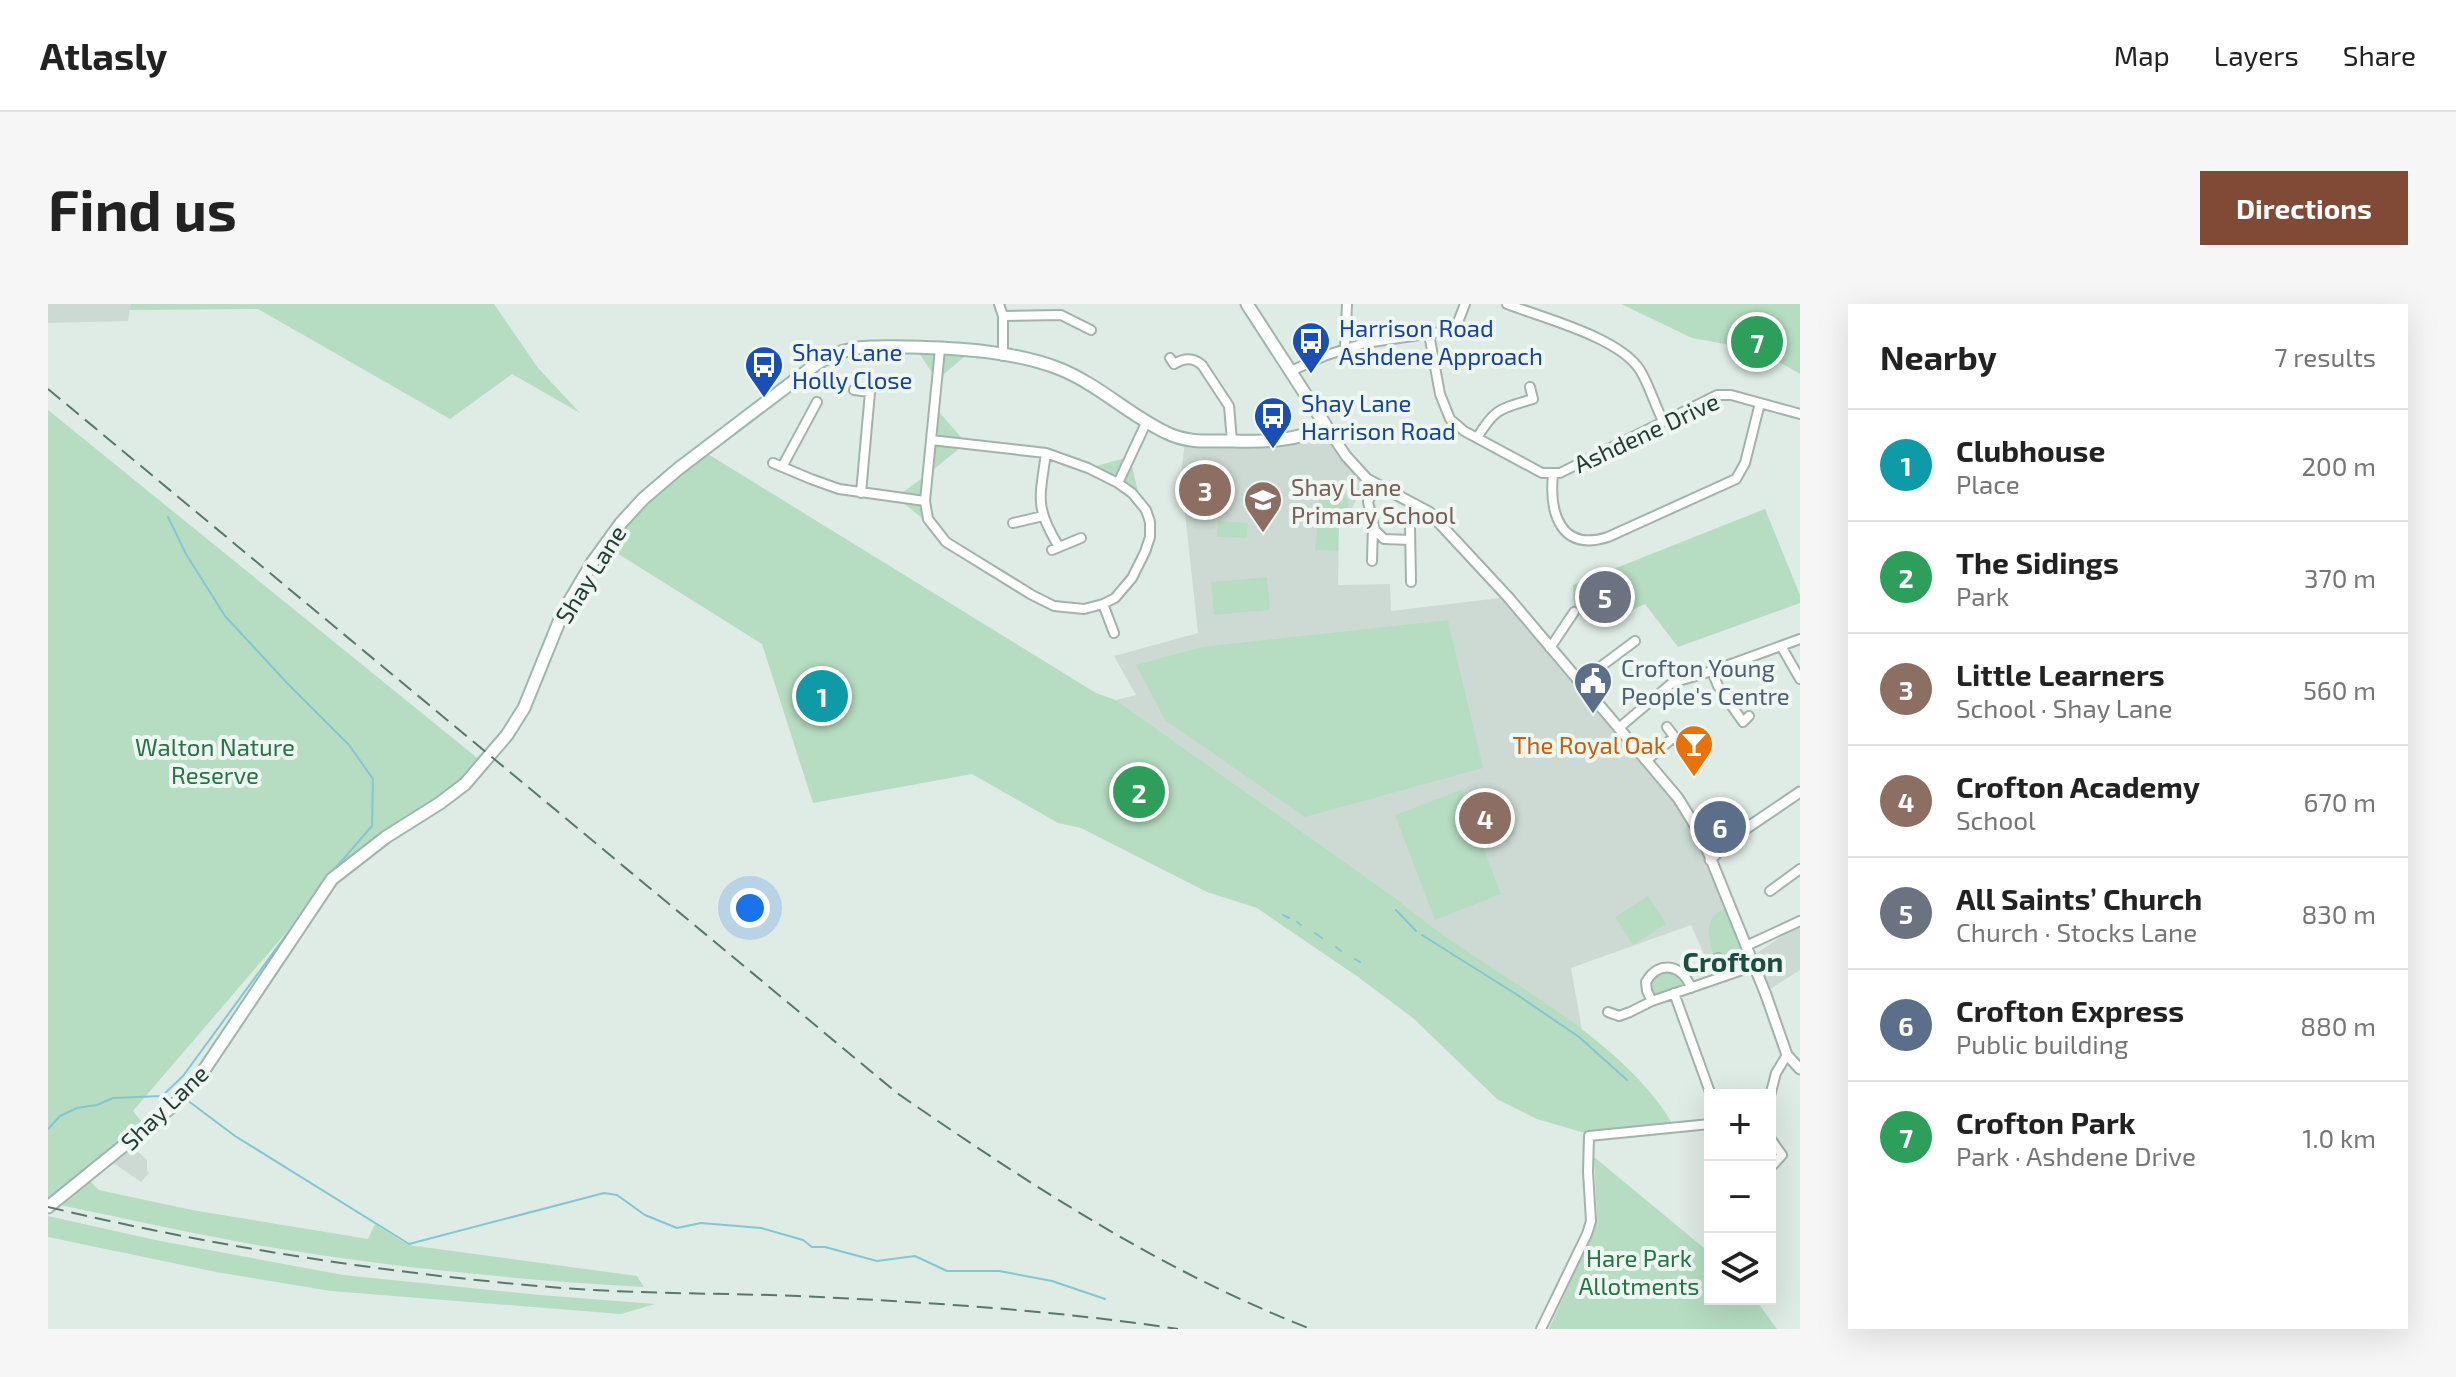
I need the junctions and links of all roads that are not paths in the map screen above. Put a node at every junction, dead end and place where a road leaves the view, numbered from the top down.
1 (999, 304) edge
2 (1247, 304) edge
3 (1347, 304) edge
4 (1465, 304) edge
5 (1507, 304) edge
6 (1003, 316) junction
7 (1091, 330) dead end
8 (1429, 334) junction
9 (940, 349) junction
10 (1345, 349) junction
11 (1003, 356) junction
12 (1170, 358) dead end
13 (1291, 371) junction
14 (1530, 387) dead end
15 (854, 390) dead end
16 (817, 402) dead end
17 (1760, 403) junction
18 (1800, 414) edge
19 (1147, 421) junction
20 (1663, 421) junction
21 (1326, 426) junction
22 (1477, 438) junction
23 (931, 440) junction
24 (1232, 441) junction
25 (1046, 453) junction
26 (1553, 474) junction
27 (1118, 483) junction
28 (1376, 485) junction
29 (861, 493) junction
30 (925, 501) junction
31 (1043, 516) junction
32 (1013, 523) dead end
33 (1373, 524) junction
34 (1410, 527) dead end
35 (1081, 538) dead end
36 (1410, 540) junction
37 (1372, 561) dead end
38 (1411, 582) dead end
39 (1103, 604) junction
40 (1574, 612) dead end
41 (1114, 633) dead end
42 (1800, 639) edge
43 (1635, 641) dead end
44 (1781, 646) junction
45 (1550, 648) junction
46 (1712, 671) junction
47 (1800, 679) edge
48 (1580, 682) junction
49 (1749, 716) dead end
50 (1620, 727) junction
51 (1667, 727) dead end
52 (1647, 760) junction
53 (1800, 792) edge
54 (1710, 860) junction
55 (1799, 873) edge
56 (1770, 891) dead end
57 (1800, 921) edge
58 (1746, 946) junction
59 (1754, 966) junction
60 (1691, 988) junction
61 (1674, 993) junction
62 (1650, 1002) junction
63 (1608, 1012) dead end
64 (1787, 1055) junction
65 (1800, 1069) edge
66 (1709, 1089) edge
67 (1772, 1089) edge
68 (1704, 1125) edge
69 (48, 1207) edge
70 (1541, 1329) edge

1 - 6 street
2 - 13 main road
3 - 10 street
4 - 8 street
5 - 20 street
6 - 7 street
6 - 11 street
8 - 10 street
8 - 22 street, Ashdene Drive
9 - 11 main road, Shay Lane
9 - 23 street
9 - 69 main road, Shay Lane
10 - 13 street
11 - 19 main road, Shay Lane
12 - 24 street
13 - 21 main road
14 - 22 street
15 - 29 street
16 - 29 street
17 - 18 street, Ashdene Drive
17 - 20 street, Ashdene Drive
17 - 26 street
19 - 24 main road, Shay Lane
19 - 27 street
20 - 26 street, Ashdene Drive
21 - 24 main road, Shay Lane
21 - 28 street
22 - 26 street, Ashdene Drive
23 - 25 street
23 - 30 street
25 - 27 street
25 - 31 street
27 - 39 street
28 - 33 street
28 - 45 street
29 - 30 street
30 - 39 street
31 - 32 street
31 - 35 street
33 - 36 street
33 - 37 street
34 - 36 street
36 - 38 street
39 - 41 street
40 - 45 street
42 - 44 street
43 - 48 street
44 - 46 street
44 - 47 street
45 - 48 street
46 - 49 street
46 - 50 street
48 - 50 street
50 - 52 street
51 - 52 street
52 - 54 street
53 - 54 street
54 - 58 street
55 - 56 street
57 - 58 street
58 - 59 street
59 - 60 street
59 - 64 street
60 - 61 street
60 - 62 street
61 - 62 street
61 - 66 street
62 - 63 street
64 - 65 street
64 - 67 street
68 - 70 street

